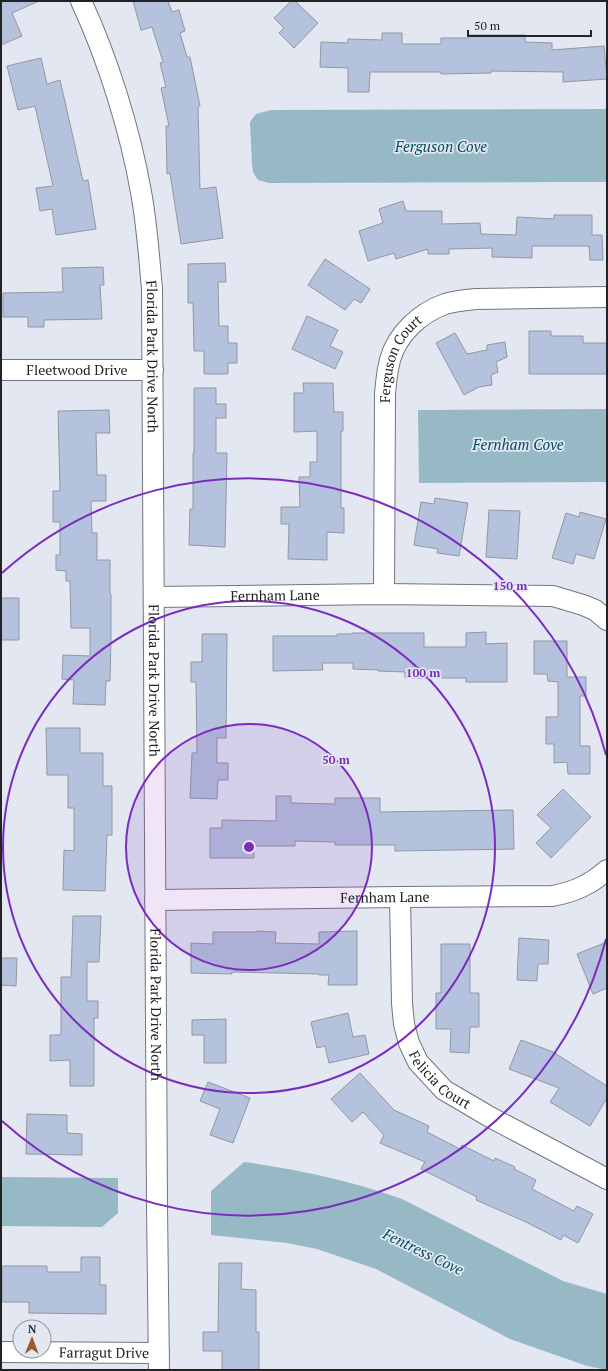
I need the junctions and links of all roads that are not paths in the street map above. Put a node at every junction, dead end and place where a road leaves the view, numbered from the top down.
1 (81, 1) edge
2 (607, 298) edge
3 (1, 370) edge
4 (153, 370) junction
5 (384, 594) junction
6 (154, 597) junction
7 (607, 620) edge
8 (607, 870) edge
9 (400, 897) junction
10 (155, 900) junction
11 (607, 1179) edge
12 (1, 1352) edge
13 (159, 1361) edge

1 - 4 street, Florida Park Drive North
2 - 5 street, Ferguson Court
3 - 4 street, Fleetwood Drive
4 - 6 street, Florida Park Drive North
5 - 6 street, Fernham Lane
5 - 7 street, Fernham Lane
6 - 10 street, Florida Park Drive North
8 - 9 street, Fernham Lane
9 - 10 street, Fernham Lane
9 - 11 street, Felicia Court
10 - 13 street, Florida Park Drive North
12 - 13 street, Farragut Drive

